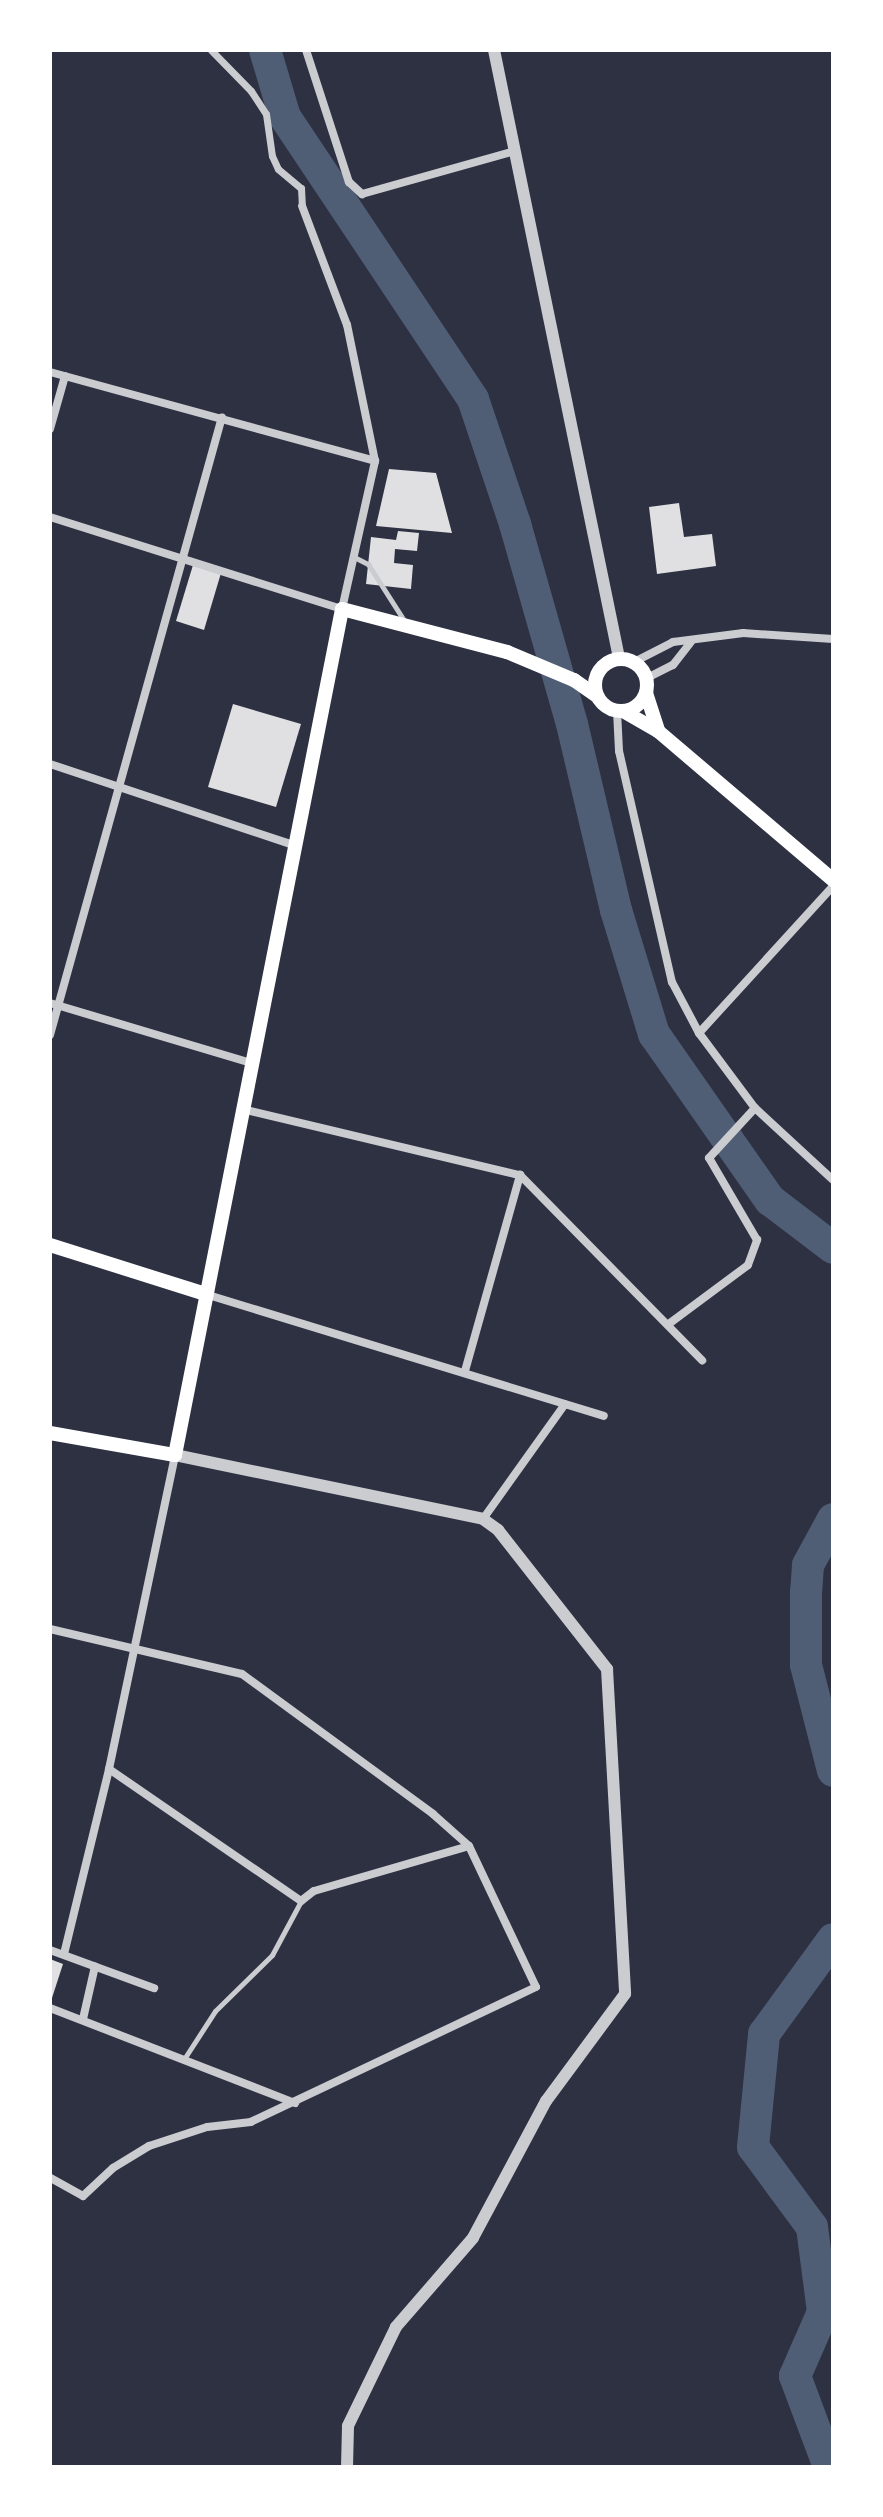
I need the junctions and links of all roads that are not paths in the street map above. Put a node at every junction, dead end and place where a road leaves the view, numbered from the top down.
1 (211, 50) edge
2 (306, 50) edge
3 (494, 50) edge
4 (515, 151) junction
5 (302, 206) joint
6 (50, 372) edge
7 (65, 376) junction
8 (222, 417) junction
9 (50, 429) edge
10 (375, 461) junction
11 (50, 517) edge
12 (354, 557) junction
13 (182, 559) junction
14 (342, 609) junction
15 (408, 626) junction
16 (833, 639) edge
17 (691, 642) junction
18 (619, 658) junction
19 (634, 662) junction
20 (599, 671) junction
21 (574, 680) junction
22 (646, 685) junction
23 (597, 696) junction
24 (620, 711) junction
25 (658, 731) junction
26 (50, 764) edge
27 (118, 785) junction
28 (294, 845) junction
29 (833, 880) edge
30 (833, 886) edge
31 (54, 1004) edge
32 (699, 1033) junction
33 (50, 1035) edge
34 (251, 1063) junction
35 (755, 1108) junction
36 (241, 1109) junction
37 (520, 1175) junction
38 (833, 1180) edge
39 (50, 1245) edge
40 (205, 1294) junction
41 (670, 1323) junction
42 (702, 1360) dead end
43 (465, 1371) junction
44 (565, 1404) junction
45 (604, 1416) dead end
46 (50, 1433) edge
47 (175, 1455) junction
48 (483, 1519) junction
49 (50, 1629) edge
50 (136, 1647) junction
51 (109, 1769) junction
52 (469, 1846) junction
53 (301, 1901) junction
54 (50, 1950) edge
55 (64, 1954) junction
56 (95, 1966) junction
57 (154, 1988) dead end
58 (50, 2008) edge
59 (83, 2019) junction
60 (184, 2059) junction
61 (295, 2103) junction
62 (50, 2178) edge
63 (347, 2467) edge

1 - 5 street
2 - 4 street
3 - 4 street
4 - 18 street
5 - 10 street
6 - 7 street
7 - 8 street
7 - 9 street
8 - 10 street
8 - 13 street
10 - 12 street
11 - 13 street
12 - 14 street
12 - 15 lane
13 - 14 street
13 - 27 street
14 - 15 main road
14 - 28 main road
15 - 21 main road
16 - 17 street
17 - 19 street
17 - 22 street
18 - 19 main road
18 - 20 main road
19 - 22 main road
20 - 21 main road
20 - 23 main road
21 - 23 main road
22 - 24 main road
22 - 25 main road
23 - 24 main road
24 - 25 main road
24 - 32 street
25 - 29 main road
26 - 27 street
27 - 28 street
27 - 31 street
28 - 34 main road
30 - 32 street
31 - 33 street
31 - 34 street
32 - 35 street
34 - 36 main road
35 - 38 street
35 - 41 street
36 - 37 street
36 - 40 main road
37 - 41 street
37 - 43 street
39 - 40 main road
40 - 43 street
40 - 47 main road
41 - 42 street
43 - 44 street
44 - 45 street
44 - 48 street
46 - 47 main road
47 - 48 street
47 - 50 street
48 - 63 street
49 - 50 street
50 - 51 street
50 - 52 street
51 - 53 street
51 - 55 street
52 - 53 street
52 - 61 street
53 - 60 lane
54 - 55 street
55 - 56 street
56 - 57 street
56 - 59 street
58 - 59 street
59 - 60 street
60 - 61 street
61 - 62 street

